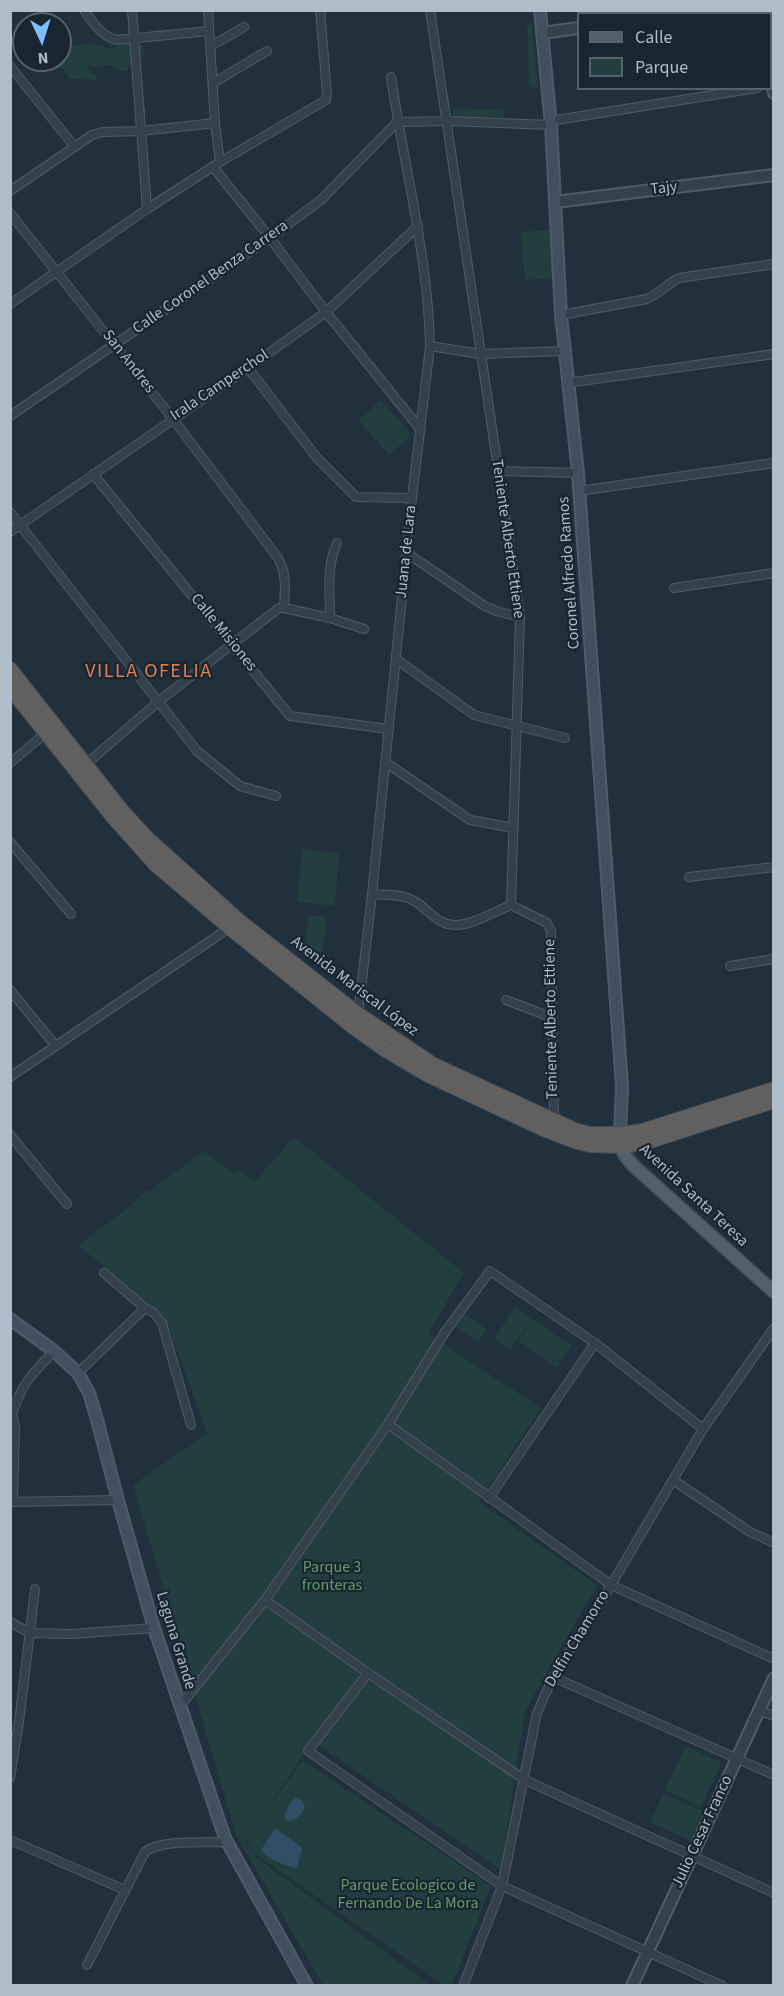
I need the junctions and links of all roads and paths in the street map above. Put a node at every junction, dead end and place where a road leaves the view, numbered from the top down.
1 (84, 10) edge
2 (132, 10) edge
3 (208, 10) edge
4 (320, 10) edge
5 (430, 10) edge
6 (540, 10) edge
7 (244, 27) dead end
8 (577, 28) edge
9 (209, 31) junction
10 (542, 33) junction
11 (135, 38) junction
12 (211, 46) junction
13 (267, 51) dead end
14 (10, 66) edge
15 (391, 77) dead end
16 (213, 83) junction
17 (745, 90) edge
18 (448, 121) junction
19 (397, 122) junction
20 (215, 123) junction
21 (550, 123) junction
22 (141, 131) junction
23 (74, 146) junction
24 (216, 165) junction
25 (774, 175) edge
26 (10, 191) edge
27 (555, 202) junction
28 (147, 209) junction
29 (10, 213) edge
30 (418, 226) junction
31 (270, 238) junction
32 (774, 264) edge
33 (57, 273) junction
34 (10, 304) edge
35 (326, 312) junction
36 (561, 315) junction
37 (115, 345) junction
38 (430, 346) junction
39 (564, 351) junction
40 (480, 354) junction
41 (774, 354) edge
42 (248, 368) junction
43 (567, 383) junction
44 (10, 416) edge
45 (173, 419) junction
46 (421, 430) junction
47 (774, 464) edge
48 (497, 471) junction
49 (578, 473) junction
50 (93, 474) junction
51 (579, 491) junction
52 (412, 498) junction
53 (10, 512) edge
54 (20, 525) junction
55 (10, 532) edge
56 (337, 543) dead end
57 (407, 553) junction
58 (774, 573) edge
59 (674, 588) dead end
60 (284, 608) junction
61 (520, 616) junction
62 (330, 618) junction
63 (364, 629) dead end
64 (233, 644) junction
65 (396, 659) junction
66 (10, 669) edge
67 (10, 688) edge
68 (159, 701) junction
69 (518, 725) junction
70 (51, 729) junction
71 (388, 729) junction
72 (565, 738) dead end
73 (385, 762) junction
74 (10, 763) edge
75 (82, 768) junction
76 (276, 796) dead end
77 (513, 828) junction
78 (10, 842) edge
79 (774, 867) edge
80 (689, 877) dead end
81 (372, 894) junction
82 (511, 904) junction
83 (71, 914) dead end
84 (234, 924) junction
85 (774, 959) edge
86 (730, 966) dead end
87 (10, 990) edge
88 (506, 1000) dead end
89 (553, 1018) junction
90 (356, 1021) junction
91 (55, 1045) junction
92 (10, 1077) edge
93 (774, 1089) edge
94 (774, 1101) edge
95 (554, 1120) junction
96 (10, 1135) edge
97 (620, 1140) junction
98 (67, 1204) dead end
99 (104, 1274) dead end
100 (774, 1292) edge
101 (145, 1308) junction
102 (10, 1319) edge
103 (774, 1328) edge
104 (595, 1343) junction
105 (54, 1351) junction
106 (78, 1373) junction
107 (11, 1415) edge
108 (387, 1424) junction
109 (191, 1425) dead end
110 (703, 1429) junction
111 (673, 1480) junction
112 (489, 1498) junction
113 (118, 1500) junction
114 (12, 1502) edge
115 (774, 1543) edge
116 (611, 1585) junction
117 (35, 1589) dead end
118 (264, 1600) junction
119 (10, 1622) edge
120 (154, 1628) junction
121 (30, 1633) junction
122 (774, 1659) edge
123 (368, 1673) junction
124 (553, 1677) junction
125 (774, 1678) edge
126 (180, 1706) junction
127 (759, 1710) junction
128 (774, 1716) edge
129 (737, 1758) junction
130 (11, 1772) edge
131 (774, 1775) edge
132 (525, 1780) junction
133 (10, 1840) edge
134 (226, 1842) junction
135 (692, 1855) junction
136 (502, 1886) junction
137 (124, 1890) junction
138 (774, 1893) edge
139 (648, 1951) junction
140 (87, 1965) dead end
141 (307, 1986) edge
142 (463, 1986) edge
143 (632, 1986) edge
144 (723, 1986) edge

1 - 11 street
2 - 11 street
3 - 9 street
4 - 24 street
5 - 18 street, Teniente Alberto Ettiene
6 - 10 main road, Coronel Alfredo Ramos
7 - 12 street
8 - 10 street
9 - 11 street
9 - 12 street
10 - 21 main road, Coronel Alfredo Ramos
11 - 22 street
12 - 16 street
13 - 16 street
14 - 23 street
15 - 19 street, Juana de Lara
16 - 20 street
17 - 21 street
18 - 19 street
18 - 21 street
18 - 40 street, Teniente Alberto Ettiene
19 - 30 street, Juana de Lara
19 - 31 street, Calle Coronel Benza Carrera
20 - 22 street
20 - 24 street
21 - 27 main road, Coronel Alfredo Ramos
22 - 23 street
22 - 28 street
23 - 26 street
24 - 28 street
24 - 31 street
25 - 27 street, Tajy
27 - 36 main road, Coronel Alfredo Ramos
28 - 33 street
29 - 33 street, San Andres
30 - 35 street, Irala Camperchol
30 - 38 street, Juana de Lara
31 - 35 street
31 - 37 street, Calle Coronel Benza Carrera
32 - 36 street
33 - 34 street
33 - 37 street, San Andres
35 - 42 street, Irala Camperchol
35 - 46 street
36 - 39 main road, Coronel Alfredo Ramos
37 - 44 street, Calle Coronel Benza Carrera
37 - 45 street, San Andres
38 - 40 street
38 - 46 street, Juana de Lara
39 - 40 street
39 - 43 main road, Coronel Alfredo Ramos
40 - 48 street, Teniente Alberto Ettiene
41 - 43 street
42 - 45 street, Irala Camperchol
42 - 52 street
43 - 49 main road, Coronel Alfredo Ramos
45 - 50 street, Irala Camperchol
45 - 60 street, San Andres
46 - 52 street, Juana de Lara
47 - 51 street
48 - 49 street
48 - 61 street, Teniente Alberto Ettiene
49 - 51 main road, Coronel Alfredo Ramos
50 - 54 street, Irala Camperchol
50 - 64 street, Calle Misiones
51 - 97 main road, Coronel Alfredo Ramos
52 - 57 street, Juana de Lara
53 - 54 street
54 - 55 street, Irala Camperchol
54 - 68 street
56 - 62 street
57 - 61 street
57 - 65 street, Juana de Lara
58 - 59 street
60 - 62 street
60 - 64 street
61 - 69 street, Teniente Alberto Ettiene
62 - 63 street
64 - 68 street
64 - 71 street, Calle Misiones
65 - 69 street
65 - 71 street, Juana de Lara
66 - 70 highway, Avenida Mariscal López
67 - 70 highway, Avenida Mariscal López
68 - 75 street
68 - 76 street
69 - 72 street
69 - 77 street, Teniente Alberto Ettiene
70 - 74 street
70 - 75 highway, Avenida Mariscal López
71 - 73 street, Juana de Lara
73 - 77 street
73 - 81 street, Juana de Lara
75 - 84 highway, Avenida Mariscal López
77 - 82 street, Teniente Alberto Ettiene
78 - 83 street
79 - 80 street
81 - 82 street
81 - 90 street, Juana de Lara
82 - 89 street, Teniente Alberto Ettiene
84 - 90 highway, Avenida Mariscal López
84 - 91 street
85 - 86 street
87 - 91 street
88 - 89 street
89 - 95 street, Teniente Alberto Ettiene
90 - 95 highway, Avenida Mariscal López
90 - 97 highway, Avenida Mariscal López
91 - 92 street
93 - 97 highway, Avenida Mariscal López
94 - 97 highway, Avenida Mariscal López
95 - 97 highway, Avenida Mariscal López
96 - 98 street
97 - 100 main road, Avenida Santa Teresa
99 - 101 street
101 - 106 street
101 - 109 street
102 - 105 main road, Laguna Grande
103 - 110 street, Delfin Chamorro
104 - 108 street
104 - 110 street
104 - 112 street
105 - 106 main road, Laguna Grande
105 - 107 street
106 - 113 main road, Laguna Grande
107 - 114 street
108 - 112 street
108 - 118 street
110 - 111 street, Delfin Chamorro
111 - 115 street
111 - 116 street, Delfin Chamorro
112 - 116 street
113 - 114 street
113 - 120 main road, Laguna Grande
116 - 122 street
116 - 124 street, Delfin Chamorro
117 - 121 street
118 - 123 street
118 - 126 street
119 - 121 street
120 - 121 street
120 - 126 main road, Laguna Grande
121 - 130 street
123 - 132 street
123 - 136 street
124 - 129 street
124 - 132 street, Delfin Chamorro
125 - 127 street, Julio Cesar Franco
126 - 134 main road, Laguna Grande
127 - 128 street
127 - 129 street, Julio Cesar Franco
129 - 131 street
129 - 135 street, Julio Cesar Franco
132 - 135 street
132 - 136 street, Delfin Chamorro
133 - 137 street
134 - 137 street
134 - 141 main road, Laguna Grande
135 - 138 street
135 - 139 street, Julio Cesar Franco
136 - 139 street
136 - 142 street, Delfin Chamorro
137 - 140 street
139 - 143 street, Julio Cesar Franco
139 - 144 street

